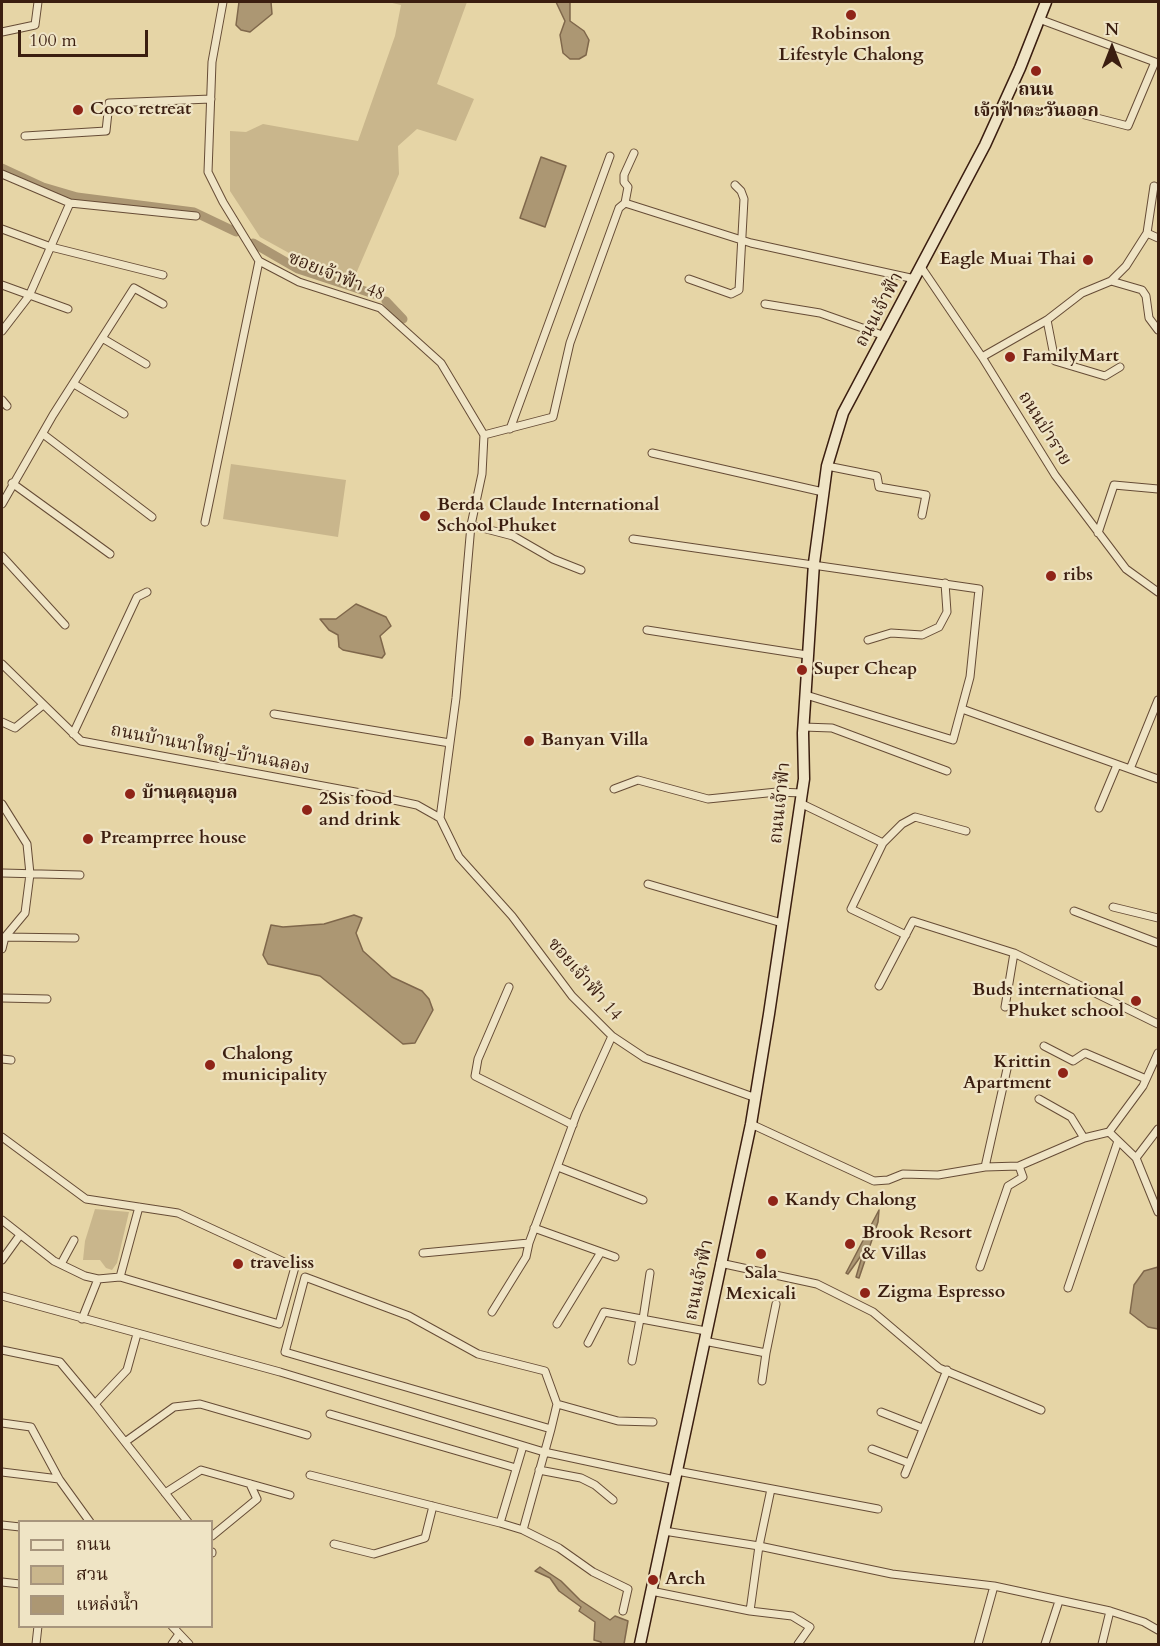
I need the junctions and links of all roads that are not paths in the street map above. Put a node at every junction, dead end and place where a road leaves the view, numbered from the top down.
1 (38, 2) edge
2 (223, 2) edge
3 (1046, 2) edge
4 (1040, 19) junction
5 (2, 32) edge
6 (211, 99) junction
7 (1085, 115) dead end
8 (26, 136) dead end
9 (634, 153) dead end
10 (610, 156) dead end
11 (2, 174) edge
12 (735, 185) dead end
13 (1154, 186) dead end
14 (70, 203) junction
15 (625, 203) junction
16 (196, 216) dead end
17 (2, 228) edge
18 (1147, 233) junction
19 (1158, 238) edge
20 (742, 241) junction
21 (51, 247) junction
22 (260, 261) junction
23 (921, 267) junction
24 (163, 275) dead end
25 (689, 279) dead end
26 (915, 279) junction
27 (1111, 281) junction
28 (2, 285) edge
29 (29, 296) junction
30 (163, 304) dead end
31 (765, 304) dead end
32 (68, 309) dead end
33 (1047, 320) junction
34 (1158, 330) edge
35 (2, 331) edge
36 (885, 336) junction
37 (102, 338) junction
38 (981, 357) junction
39 (146, 364) dead end
40 (1120, 367) dead end
41 (74, 384) junction
42 (124, 414) dead end
43 (510, 429) junction
44 (43, 434) junction
45 (484, 435) junction
46 (652, 453) dead end
47 (827, 466) junction
48 (12, 483) junction
49 (1158, 489) edge
50 (823, 492) junction
51 (2, 504) edge
52 (922, 515) dead end
53 (153, 517) dead end
54 (205, 522) dead end
55 (471, 525) junction
56 (1098, 533) junction
57 (633, 538) dead end
58 (110, 554) dead end
59 (2, 556) edge
60 (814, 563) junction
61 (581, 570) dead end
62 (945, 583) junction
63 (147, 592) dead end
64 (1158, 592) edge
65 (65, 625) dead end
66 (647, 630) dead end
67 (868, 640) dead end
68 (807, 655) junction
69 (2, 664) edge
70 (806, 695) junction
71 (1158, 700) edge
72 (43, 705) junction
73 (962, 709) junction
74 (274, 714) dead end
75 (2, 722) edge
76 (803, 727) junction
77 (73, 734) junction
78 (450, 743) junction
79 (1117, 765) junction
80 (1130, 769) junction
81 (947, 771) dead end
82 (1158, 778) edge
83 (614, 789) dead end
84 (801, 798) junction
85 (2, 806) edge
86 (1099, 808) dead end
87 (440, 818) junction
88 (966, 831) dead end
89 (883, 843) junction
90 (2, 873) edge
91 (30, 874) junction
92 (80, 875) dead end
93 (648, 884) dead end
94 (1113, 908) dead end
95 (1074, 911) dead end
96 (1158, 918) edge
97 (782, 923) junction
98 (906, 935) junction
99 (3, 937) edge
100 (75, 938) dead end
101 (1158, 943) edge
102 (2, 949) edge
103 (1014, 953) junction
104 (879, 986) dead end
105 (509, 987) dead end
106 (2, 998) edge
107 (47, 999) dead end
108 (1005, 1007) dead end
109 (1158, 1024) edge
110 (612, 1036) junction
111 (1044, 1046) dead end
112 (1158, 1053) edge
113 (2, 1059) edge
114 (10, 1060) dead end
115 (1007, 1069) dead end
116 (1146, 1079) junction
117 (756, 1098) junction
118 (1039, 1099) dead end
119 (751, 1124) junction
120 (573, 1125) junction
121 (1158, 1129) edge
122 (1109, 1132) junction
123 (2, 1137) edge
124 (1084, 1138) junction
125 (1118, 1141) junction
126 (1136, 1158) junction
127 (1019, 1166) junction
128 (558, 1167) junction
129 (985, 1167) junction
130 (643, 1200) dead end
131 (139, 1207) junction
132 (1158, 1212) edge
133 (2, 1220) edge
134 (534, 1228) junction
135 (20, 1235) junction
136 (74, 1240) dead end
137 (529, 1242) junction
138 (601, 1252) junction
139 (423, 1253) dead end
140 (615, 1257) dead end
141 (2, 1260) edge
142 (720, 1263) junction
143 (61, 1264) junction
144 (980, 1267) dead end
145 (650, 1273) dead end
146 (120, 1277) junction
147 (98, 1279) junction
148 (1068, 1288) dead end
149 (2, 1296) edge
150 (776, 1304) dead end
151 (492, 1312) dead end
152 (82, 1319) junction
153 (641, 1319) junction
154 (557, 1324) dead end
155 (137, 1334) junction
156 (705, 1336) junction
157 (588, 1343) dead end
158 (2, 1350) edge
159 (766, 1353) junction
160 (632, 1361) dead end
161 (947, 1371) junction
162 (762, 1381) dead end
163 (95, 1404) junction
164 (556, 1404) junction
165 (1041, 1410) dead end
166 (881, 1412) dead end
167 (330, 1414) dead end
168 (653, 1422) dead end
169 (2, 1423) edge
170 (922, 1428) junction
171 (551, 1430) junction
172 (307, 1435) dead end
173 (125, 1442) junction
174 (523, 1446) junction
175 (872, 1449) dead end
176 (544, 1452) junction
177 (909, 1463) junction
178 (516, 1468) junction
179 (539, 1470) junction
180 (2, 1472) edge
181 (905, 1474) dead end
182 (310, 1475) dead end
183 (676, 1476) junction
184 (59, 1479) junction
185 (250, 1484) junction
186 (771, 1489) junction
187 (165, 1493) junction
188 (290, 1495) dead end
189 (613, 1500) dead end
190 (433, 1506) junction
191 (878, 1509) dead end
192 (89, 1520) edge
193 (187, 1520) edge
194 (500, 1523) junction
195 (2, 1525) edge
196 (18, 1527) edge
197 (523, 1530) junction
198 (664, 1531) junction
199 (213, 1535) edge
200 (334, 1544) dead end
201 (759, 1546) junction
202 (2, 1582) edge
203 (18, 1584) edge
204 (994, 1586) junction
205 (651, 1591) junction
206 (1059, 1601) junction
207 (624, 1611) dead end
208 (750, 1611) junction
209 (1110, 1611) junction
210 (38, 1628) edge
211 (174, 1628) edge
212 (1158, 1630) edge
213 (179, 1634) junction
214 (36, 1644) edge
215 (172, 1644) edge
216 (189, 1644) edge
217 (640, 1644) edge
218 (798, 1644) edge
219 (978, 1644) edge
220 (1045, 1644) edge
221 (1102, 1644) edge

1 - 5 street
2 - 6 street, ซอยเจ้าฟ้า 48
3 - 4 main road, ถนนเจ้าฟ้า
4 - 7 street
4 - 23 main road, ถนนเจ้าฟ้า
6 - 8 street
6 - 22 street, ซอยเจ้าฟ้า 48
9 - 15 street
10 - 43 street
11 - 14 street
12 - 20 street
13 - 18 street
14 - 16 street
14 - 21 street
15 - 20 street
15 - 43 street
17 - 21 street
18 - 19 street
18 - 27 street
20 - 25 street
20 - 26 street
21 - 24 street
21 - 29 street
22 - 45 street, ซอยเจ้าฟ้า 48
22 - 54 street
23 - 26 main road, ถนนเจ้าฟ้า
23 - 38 street, ถนนป่าราย
26 - 36 main road, ถนนเจ้าฟ้า
27 - 33 street
27 - 34 street
28 - 29 street
29 - 32 street
29 - 35 street
30 - 37 street
31 - 36 street
33 - 38 street
33 - 40 street
36 - 47 main road, ถนนเจ้าฟ้า
37 - 39 street
37 - 41 street
38 - 56 street, ถนนป่าราย
41 - 42 street
41 - 44 street
43 - 45 street
44 - 48 street
44 - 53 street
45 - 55 street
46 - 50 street
47 - 50 main road, ถนนเจ้าฟ้า
47 - 52 street
48 - 51 street
48 - 58 street
49 - 56 street
50 - 60 main road, ถนนเจ้าฟ้า
55 - 61 street
55 - 78 street
56 - 64 street, ถนนป่าราย
57 - 60 street
59 - 65 street
60 - 62 street
60 - 68 main road, ถนนเจ้าฟ้า
62 - 67 street
62 - 73 street
63 - 77 street
66 - 68 street
68 - 70 main road, ถนนเจ้าฟ้า
69 - 72 street, ถนนบ้านนาใหญ่-บ้านฉลอง
70 - 73 street
70 - 76 main road, ถนนเจ้าฟ้า
71 - 80 street
72 - 75 street
72 - 77 street, ถนนบ้านนาใหญ่-บ้านฉลอง
73 - 79 street
74 - 78 street
76 - 81 street
76 - 84 main road, ถนนเจ้าฟ้า
77 - 87 street, ถนนบ้านนาใหญ่-บ้านฉลอง
78 - 87 street
79 - 80 street
79 - 86 street
80 - 82 street
83 - 84 street
84 - 89 street
84 - 97 main road, ถนนเจ้าฟ้า
85 - 91 street
87 - 110 street, ซอยเจ้าฟ้า 14
88 - 89 street
89 - 98 street
90 - 91 street
91 - 92 street
91 - 99 street
93 - 97 street
94 - 96 street
95 - 101 street
97 - 117 main road, ถนนเจ้าฟ้า
98 - 103 street
98 - 104 street
99 - 100 street
99 - 102 street
103 - 108 street
103 - 109 street
105 - 120 street
106 - 107 street
110 - 117 street, ซอยเจ้าฟ้า 14
110 - 120 street
111 - 116 street
112 - 116 street
113 - 114 street
115 - 129 street
116 - 122 street
117 - 119 main road, ถนนเจ้าฟ้า
118 - 124 street
119 - 129 street
119 - 142 main road, ถนนเจ้าฟ้า
120 - 128 street
121 - 126 street
122 - 124 street
122 - 125 street
123 - 131 street
124 - 127 street
125 - 126 street
125 - 148 street
126 - 132 street
127 - 129 street
127 - 144 street
128 - 130 street
128 - 134 street
131 - 146 street
131 - 146 street
133 - 135 street
134 - 137 street
134 - 138 street
135 - 141 street
135 - 143 street
136 - 143 street
137 - 139 street
137 - 151 street
138 - 140 street
138 - 154 street
142 - 156 main road, ถนนเจ้าฟ้า
142 - 161 street
143 - 147 street
145 - 153 street
146 - 147 street
147 - 152 street
149 - 152 street
150 - 159 street
152 - 155 street
153 - 156 street
153 - 157 street
153 - 160 street
155 - 163 street
155 - 174 street
156 - 159 street
156 - 183 main road, ถนนเจ้าฟ้า
158 - 163 street
159 - 162 street
161 - 165 street
161 - 170 street
163 - 173 street
164 - 168 street
164 - 171 street
164 - 171 street
166 - 170 street
167 - 178 street
169 - 184 street
170 - 177 street
171 - 176 street
172 - 173 street
173 - 187 street
174 - 176 street
174 - 178 street
175 - 177 street
176 - 179 street
176 - 183 street
177 - 181 street
178 - 194 street
179 - 189 street
179 - 197 street
180 - 184 street
182 - 190 street
183 - 186 street
183 - 198 main road, ถนนเจ้าฟ้า
184 - 192 street
185 - 187 street
185 - 188 street
185 - 199 street
186 - 191 street
186 - 201 street
187 - 193 street
190 - 194 street
190 - 200 street
194 - 197 street
195 - 196 street
197 - 207 street
198 - 201 street
198 - 205 main road, ถนนเจ้าฟ้า
201 - 204 street
201 - 208 street
202 - 203 street
204 - 206 street
204 - 219 street
205 - 208 street
205 - 217 main road, ถนนเจ้าฟ้า
206 - 209 street
206 - 220 street
208 - 218 street
209 - 212 street
209 - 221 street
210 - 214 street
211 - 213 street
213 - 215 street
213 - 216 street

